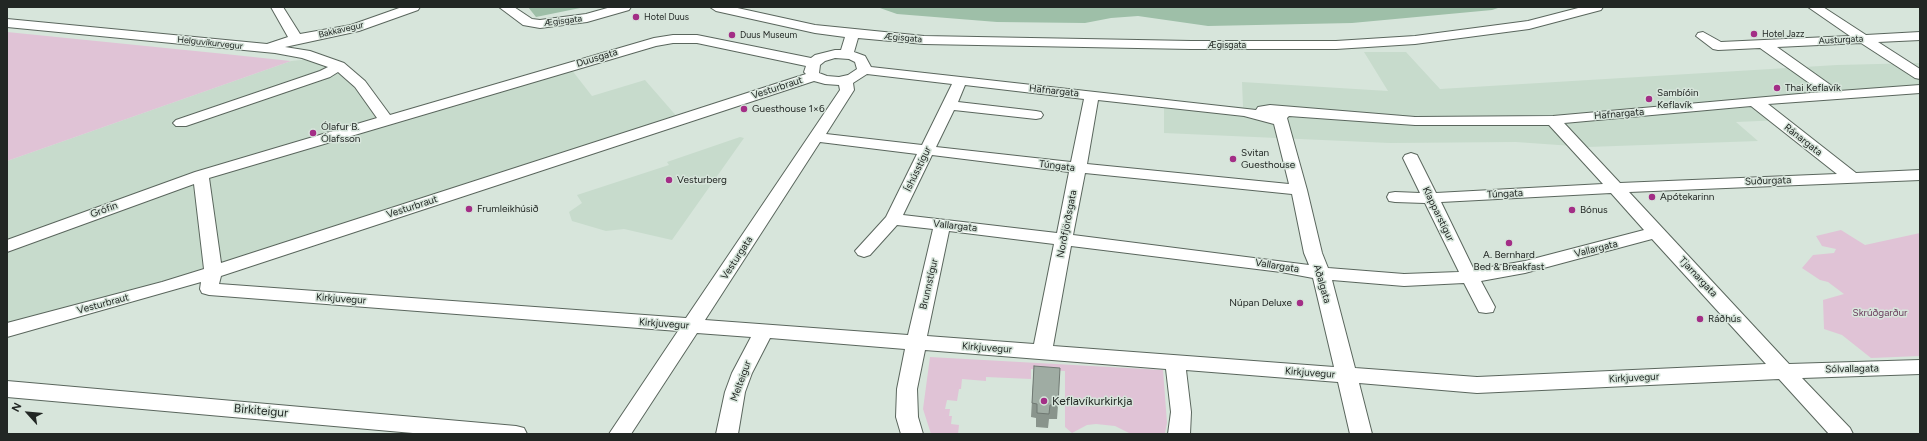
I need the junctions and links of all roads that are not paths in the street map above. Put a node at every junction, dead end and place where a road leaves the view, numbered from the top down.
1 (277, 7) edge
2 (414, 7) edge
3 (505, 7) edge
4 (624, 7) edge
5 (716, 7) edge
6 (1597, 7) edge
7 (1814, 7) edge
8 (7, 23) edge
9 (853, 34) junction
10 (1703, 36) dead end
11 (1920, 36) edge
12 (296, 39) junction
13 (1864, 39) junction
14 (1763, 44) junction
15 (266, 48) junction
16 (846, 54) junction
17 (339, 66) junction
18 (813, 69) junction
19 (864, 70) junction
20 (1920, 75) edge
21 (846, 80) junction
22 (961, 80) junction
23 (1920, 89) edge
24 (1092, 95) junction
25 (1837, 96) junction
26 (1754, 101) junction
27 (950, 105) junction
28 (1036, 115) dead end
29 (1274, 118) junction
30 (386, 120) junction
31 (1553, 120) junction
32 (181, 123) dead end
33 (816, 137) junction
34 (927, 150) junction
35 (1411, 158) dead end
36 (1078, 168) junction
37 (201, 175) junction
38 (1920, 175) edge
39 (1853, 178) junction
40 (1616, 188) junction
41 (1299, 190) junction
42 (1395, 197) dead end
43 (1430, 198) junction
44 (893, 219) junction
45 (942, 225) junction
46 (1657, 232) junction
47 (1063, 239) junction
48 (7, 246) edge
49 (864, 251) dead end
50 (213, 272) junction
51 (1320, 273) junction
52 (1468, 273) junction
53 (1486, 307) dead end
54 (692, 326) junction
55 (7, 330) edge
56 (763, 332) junction
57 (917, 343) junction
58 (1042, 353) junction
59 (1175, 362) junction
60 (1920, 367) edge
61 (1784, 370) junction
62 (1346, 375) junction
63 (7, 389) edge
64 (516, 434) edge
65 (620, 434) edge
66 (727, 434) edge
67 (912, 434) edge
68 (1178, 434) edge
69 (1361, 434) edge
70 (1842, 434) edge

1 - 12 street
2 - 12 street, Bakkavegur
3 - 4 street, Ægisgata
5 - 9 street, Ægisgata
6 - 9 street, Ægisgata
7 - 13 street
8 - 15 street, Helguvíkurvegur
9 - 16 street
10 - 14 street, Austurgata
11 - 13 street, Austurgata
12 - 15 street, Bakkavegur
13 - 14 street, Austurgata
13 - 20 street
14 - 25 street
15 - 17 street, Helguvíkurvegur
16 - 18 street, Vesturbraut
16 - 19 street
17 - 30 street, Helguvíkurvegur
17 - 32 street
18 - 21 street, Duusgata
18 - 30 street, Duusgata
18 - 50 street, Vesturbraut
19 - 21 street
19 - 22 street, Hafnargata
21 - 33 street, Vesturgata
22 - 24 street, Hafnargata
22 - 27 street, Íshússtígur
23 - 25 street, Hafnargata
24 - 29 street, Hafnargata
24 - 36 street, Norðfjörðsgata
25 - 26 street, Hafnargata
26 - 31 street, Hafnargata
26 - 39 street, Ránargata
27 - 28 street
27 - 34 street, Íshússtígur
29 - 31 street, Hafnargata
29 - 41 street, Aðalgata
30 - 37 street, Grófin
31 - 40 street, Tjarnargata
33 - 34 street, Túngata
33 - 54 street, Vesturgata
34 - 36 street, Túngata
34 - 44 street, Íshússtígur
35 - 43 street, Klapparstígur
36 - 41 street, Túngata
36 - 47 street, Norðfjörðsgata
37 - 48 street, Grófin
37 - 50 street
38 - 39 street, Suðurgata
39 - 40 street, Suðurgata
40 - 43 street, Túngata
40 - 46 street, Tjarnargata
41 - 51 street, Aðalgata
42 - 43 street, Túngata
43 - 52 street, Klapparstígur
44 - 45 street, Vallargata
44 - 49 street, Íshússtígur
45 - 47 street, Vallargata
45 - 57 street, Brunnstígur
46 - 52 street, Vallargata
46 - 61 street, Tjarnargata
47 - 51 street, Vallargata
47 - 58 street, Norðfjörðsgata
50 - 54 street, Kirkjuvegur
50 - 55 street, Vesturbraut
51 - 52 street, Vallargata
51 - 62 street, Aðalgata
52 - 53 street, Klapparstígur
54 - 56 street, Kirkjuvegur
54 - 65 street, Vesturgata
56 - 57 street, Kirkjuvegur
56 - 66 street, Melteigur
57 - 58 street, Kirkjuvegur
57 - 67 street, Brunnstígur
58 - 59 street, Kirkjuvegur
59 - 62 street, Kirkjuvegur
59 - 68 street
60 - 61 street, Sólvallagata
61 - 62 street, Kirkjuvegur
61 - 70 street, Tjarnargata
62 - 69 street, Aðalgata
63 - 64 street, Birkiteigur

